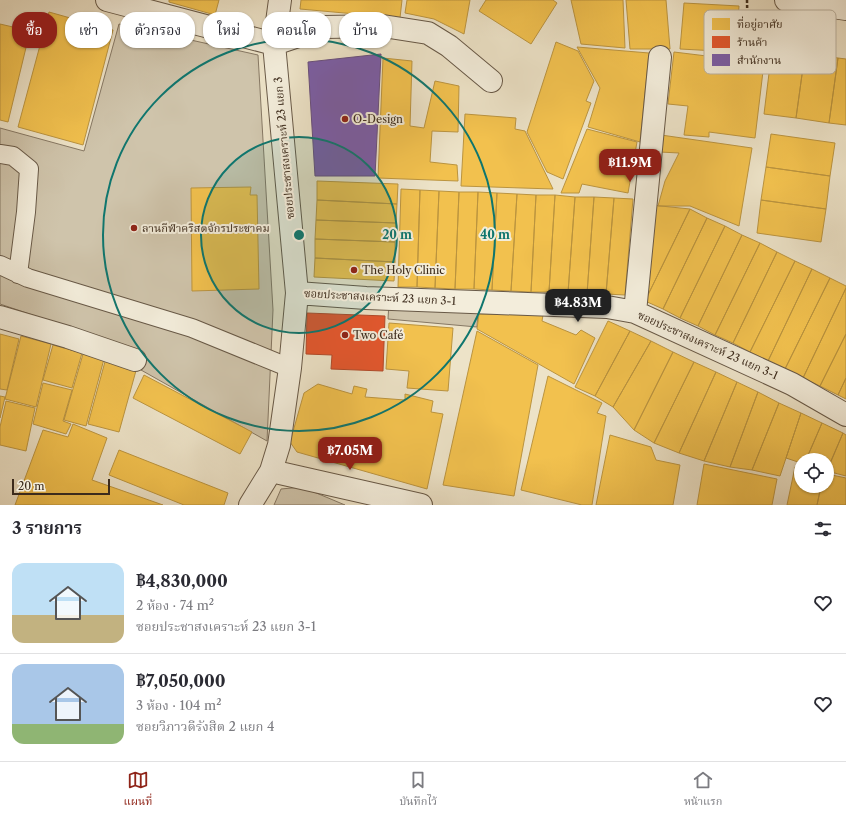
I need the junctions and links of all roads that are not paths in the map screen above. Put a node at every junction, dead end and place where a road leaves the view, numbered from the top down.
1 (107, 0) edge
2 (280, 0) edge
3 (786, 0) edge
4 (846, 9) edge
5 (278, 12) edge
6 (331, 27) edge
7 (262, 41) edge
8 (274, 48) edge
9 (660, 57) dead end
10 (491, 81) dead end
11 (0, 154) edge
12 (0, 265) edge
13 (18, 274) junction
14 (297, 293) junction
15 (634, 312) junction
16 (0, 317) edge
17 (135, 360) dead end
18 (290, 368) junction
19 (846, 415) edge
20 (270, 471) junction
21 (250, 505) edge
22 (421, 505) edge

1 - 7 street
2 - 5 street, ซอยประชาสงเคราะห์ 23 แยก 3
3 - 4 street
6 - 10 street
8 - 14 street, ซอยประชาสงเคราะห์ 23 แยก 3
9 - 15 street
11 - 13 lane
12 - 13 lane
13 - 18 lane
14 - 15 street, ซอยประชาสงเคราะห์ 23 แยก 3-1
14 - 18 street, ซอยประชาสงเคราะห์ 23 แยก 3
15 - 19 street, ซอยประชาสงเคราะห์ 23 แยก 3-1
16 - 17 street
18 - 20 street, ซอยประชาสงเคราะห์ 23 แยก 3
20 - 21 street, ซอยประชาสงเคราะห์ 23 แยก 3
20 - 22 street

